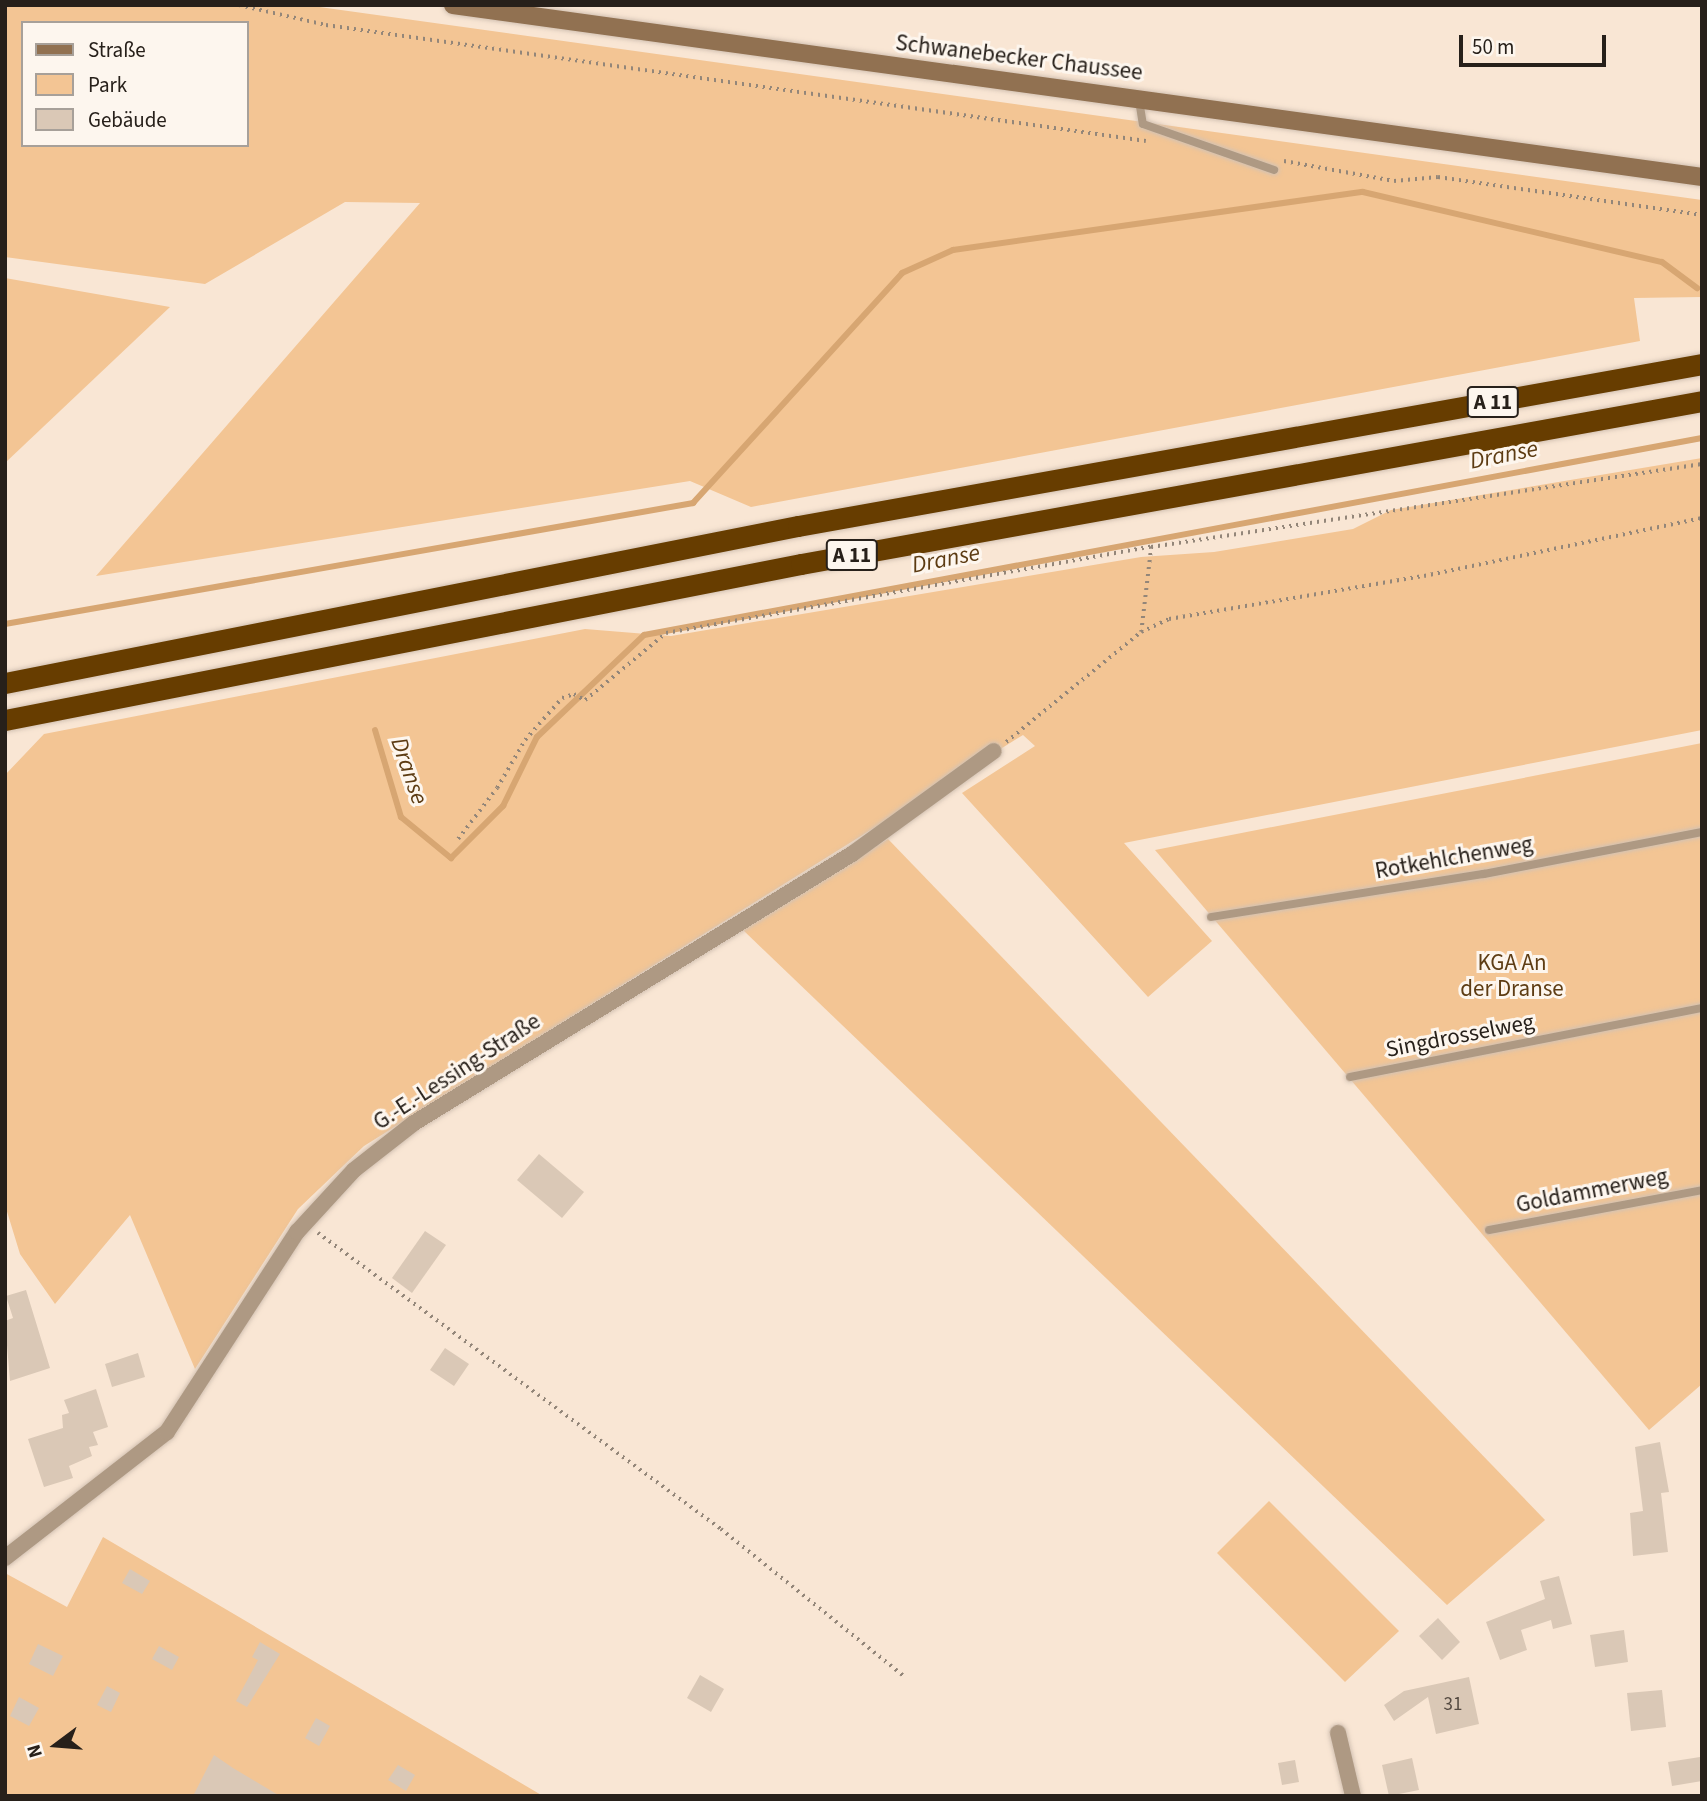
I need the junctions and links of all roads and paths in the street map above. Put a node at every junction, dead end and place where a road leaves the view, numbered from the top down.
1 (239, 5) edge
2 (453, 5) edge
3 (1138, 97) junction
4 (1157, 145) dead end
5 (1254, 161) junction
6 (1274, 170) dead end
7 (1702, 177) edge
8 (1702, 215) edge
9 (1702, 364) edge
10 (1702, 401) edge
11 (1702, 464) edge
12 (1702, 519) edge
13 (1152, 547) junction
14 (1141, 632) junction
15 (5, 683) edge
16 (5, 720) edge
17 (994, 751) joint
18 (1702, 832) edge
19 (458, 839) dead end
20 (1211, 918) dead end
21 (1702, 1008) edge
22 (1350, 1077) dead end
23 (1702, 1190) edge
24 (305, 1223) junction
25 (1489, 1230) dead end
26 (5, 1558) edge
27 (905, 1677) dead end
28 (1338, 1733) dead end
29 (1353, 1796) edge

1 - 4 path
2 - 3 main road, Schwanebecker Chaussee
3 - 5 lane
3 - 7 main road, Schwanebecker Chaussee
5 - 6 lane
5 - 8 path
9 - 15 highway, A 11
10 - 16 highway, A 11
11 - 13 path
12 - 14 path
13 - 14 path
13 - 19 path
14 - 17 path
17 - 24 street, G.-E.-Lessing-Straße
18 - 20 lane, Rotkehlchenweg
21 - 22 lane, Singdrosselweg
23 - 25 lane, Goldammerweg
24 - 26 street, G.-E.-Lessing-Straße
24 - 27 path
28 - 29 street

